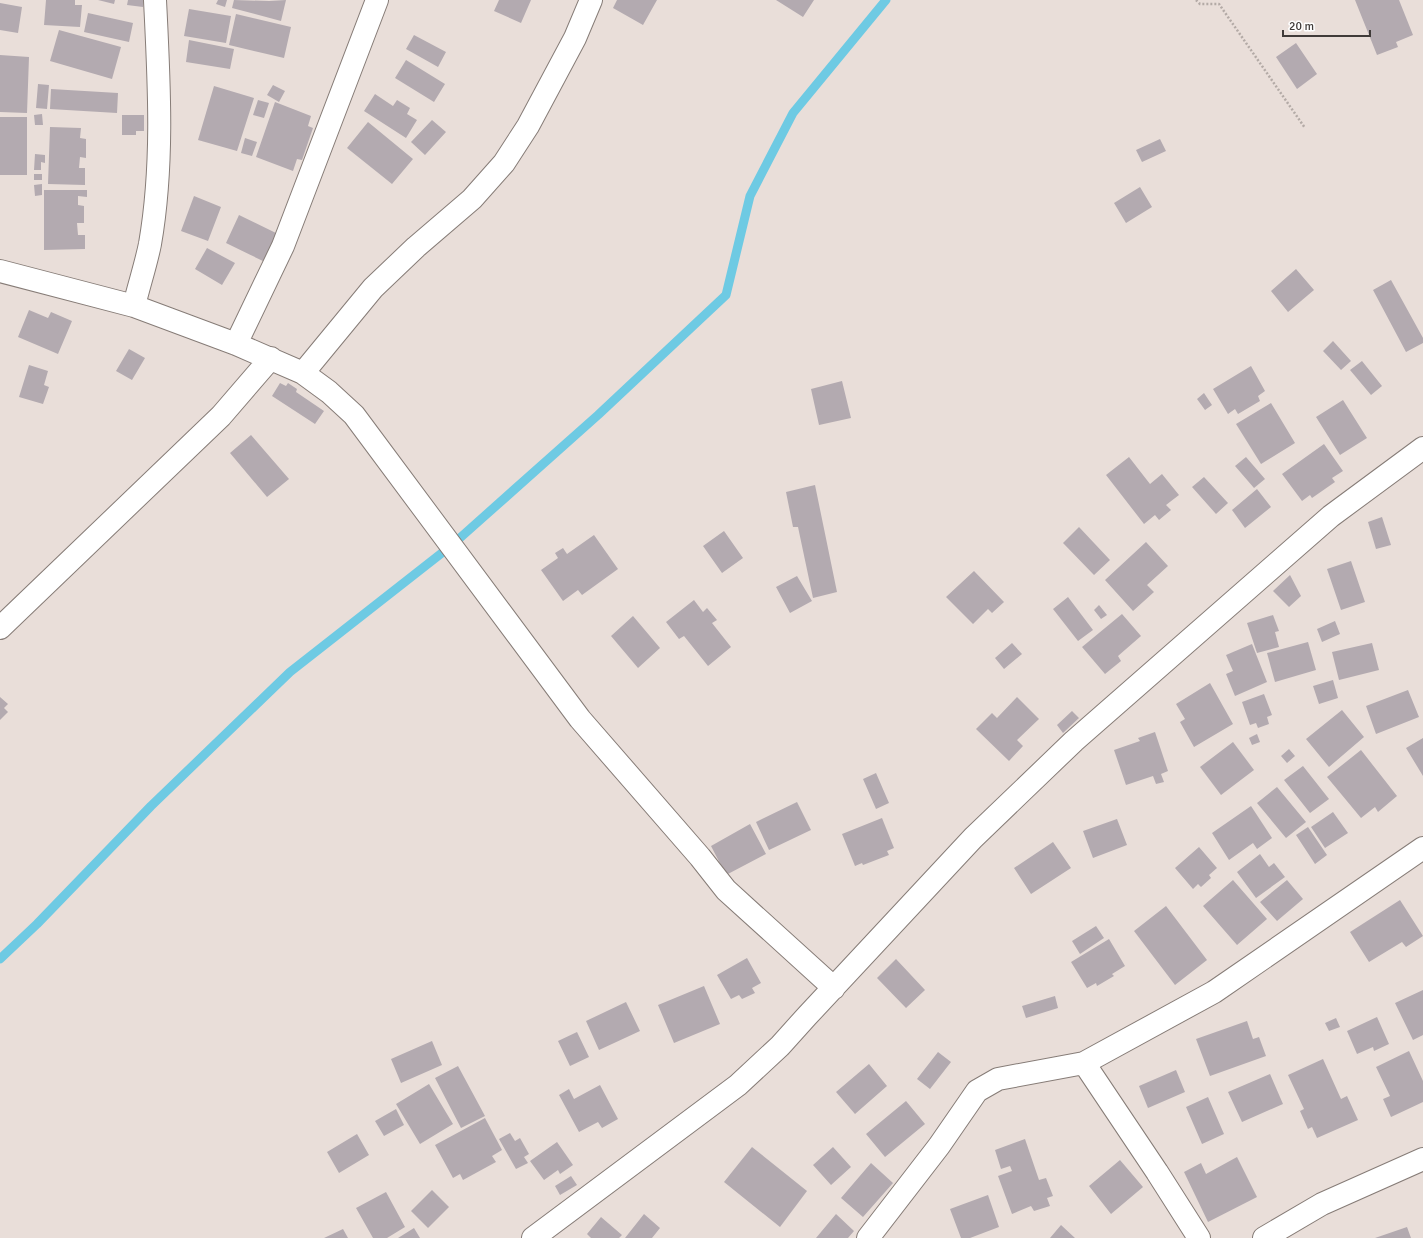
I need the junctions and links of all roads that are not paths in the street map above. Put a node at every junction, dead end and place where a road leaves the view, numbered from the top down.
1 (155, 0) edge
2 (377, 0) edge
3 (591, 0) edge
4 (0, 271) edge
5 (134, 306) junction
6 (236, 344) junction
7 (271, 358) junction
8 (303, 374) junction
9 (1423, 448) edge
10 (0, 628) edge
11 (1423, 848) edge
12 (834, 988) junction
13 (1084, 1063) junction
14 (1423, 1159) edge
15 (533, 1238) edge
16 (868, 1238) edge
17 (1199, 1238) edge
18 (1264, 1238) edge

1 - 5 street
2 - 6 street
3 - 8 street
4 - 5 street
5 - 6 street
6 - 7 street
7 - 8 street
7 - 10 street
8 - 12 street
9 - 12 street
11 - 13 street
12 - 15 street
13 - 16 street
13 - 17 street
14 - 18 street

